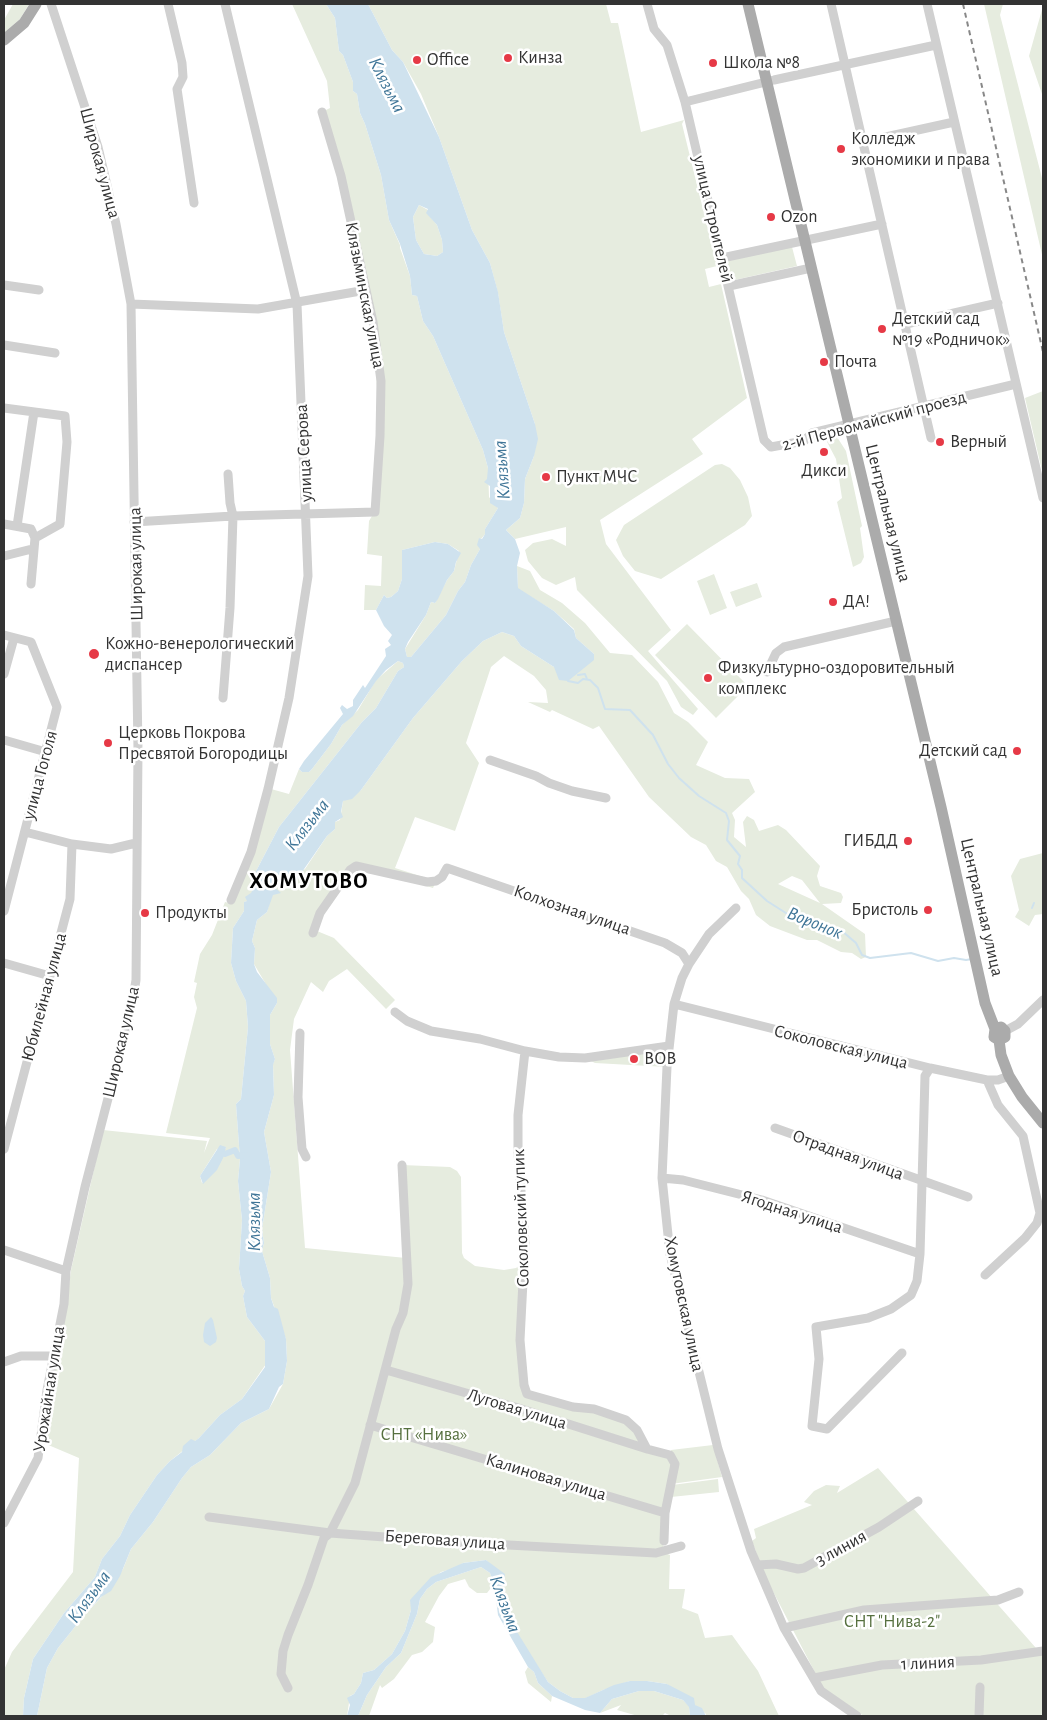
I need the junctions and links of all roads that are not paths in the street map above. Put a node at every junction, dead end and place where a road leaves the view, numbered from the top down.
1 (36, 4) edge
2 (51, 4) edge
3 (168, 4) edge
4 (225, 4) edge
5 (647, 4) edge
6 (748, 4) edge
7 (831, 4) edge
8 (927, 4) edge
9 (4, 40) edge
10 (936, 45) junction
11 (845, 66) junction
12 (767, 82) junction
13 (685, 102) junction
14 (322, 112) dead end
15 (954, 122) junction
16 (863, 142) junction
17 (194, 203) dead end
18 (882, 224) junction
19 (805, 240) junction
20 (722, 258) junction
21 (811, 268) junction
22 (4, 285) edge
23 (729, 286) junction
24 (39, 290) dead end
25 (366, 290) junction
26 (998, 303) junction
27 (131, 304) junction
28 (297, 304) junction
29 (906, 324) junction
30 (4, 345) edge
31 (55, 353) dead end
32 (1016, 384) junction
33 (924, 407) junction
34 (4, 408) edge
35 (34, 412) junction
36 (849, 425) junction
37 (931, 438) dead end
38 (764, 440) joint
39 (228, 474) dead end
40 (1043, 498) edge
41 (307, 515) junction
42 (233, 516) junction
43 (134, 522) junction
44 (4, 524) edge
45 (17, 526) junction
46 (33, 534) junction
47 (32, 549) junction
48 (4, 556) edge
49 (31, 584) dead end
50 (896, 621) junction
51 (4, 635) edge
52 (14, 638) junction
53 (767, 672) dead end
54 (4, 674) edge
55 (223, 698) dead end
56 (4, 740) edge
57 (46, 752) junction
58 (490, 760) dead end
59 (606, 798) dead end
60 (25, 832) junction
61 (136, 843) junction
62 (72, 844) junction
63 (231, 900) dead end
64 (736, 908) dead end
65 (4, 911) edge
66 (313, 933) dead end
67 (4, 963) edge
68 (689, 964) junction
69 (50, 976) junction
70 (1043, 1000) edge
71 (674, 1004) junction
72 (395, 1012) dead end
73 (300, 1033) dead end
74 (1000, 1033) junction
75 (669, 1046) junction
76 (525, 1051) junction
77 (930, 1068) junction
78 (1009, 1076) junction
79 (986, 1080) junction
80 (1043, 1123) edge
81 (775, 1128) dead end
82 (4, 1149) edge
83 (306, 1157) dead end
84 (402, 1165) dead end
85 (662, 1178) junction
86 (921, 1181) junction
87 (968, 1197) dead end
88 (4, 1250) edge
89 (920, 1254) junction
90 (66, 1274) junction
91 (985, 1275) dead end
92 (902, 1353) dead end
93 (54, 1356) junction
94 (4, 1362) edge
95 (386, 1370) junction
96 (370, 1425) junction
97 (647, 1449) junction
98 (918, 1501) dead end
99 (665, 1514) junction
100 (209, 1517) dead end
101 (4, 1523) edge
102 (330, 1533) junction
103 (664, 1541) dead end
104 (681, 1546) dead end
105 (757, 1565) junction
106 (1019, 1592) dead end
107 (784, 1628) junction
108 (1043, 1651) edge
109 (814, 1678) junction
110 (288, 1688) dead end
111 (980, 1688) dead end
112 (857, 1716) edge
113 (979, 1716) edge

1 - 9 main road
2 - 27 street, Широкая улица
3 - 17 street
4 - 28 street, улица Серова
5 - 13 street, улица Строителей
6 - 12 main road, Центральная улица
7 - 11 street
8 - 10 street
10 - 11 street
10 - 15 street
11 - 12 street
11 - 16 street
12 - 13 street
12 - 19 main road, Центральная улица
13 - 20 street, улица Строителей
14 - 25 street, Клязьминская улица
15 - 16 street
15 - 26 street
16 - 18 street
18 - 19 street
18 - 29 street
19 - 20 street
19 - 21 main road, Центральная улица
20 - 23 street, улица Строителей
21 - 23 street
21 - 36 main road, Центральная улица
22 - 24 street
23 - 38 street, улица Строителей
25 - 28 street
25 - 41 street, Клязьминская улица
26 - 29 street
26 - 32 street
27 - 28 street
27 - 43 street, Широкая улица
28 - 41 street, улица Серова
29 - 33 street
30 - 31 street
32 - 33 street, 2-й Первомайский проезд
32 - 40 street
33 - 36 street, 2-й Первомайский проезд
33 - 37 street
34 - 35 street
35 - 45 street
35 - 46 street
36 - 38 street, 2-й Первомайский проезд
36 - 50 main road, Центральная улица
39 - 42 street
41 - 42 street
41 - 63 street, улица Серова
42 - 43 street
42 - 55 street
43 - 61 street, Широкая улица
44 - 45 street
45 - 46 street
46 - 47 street
47 - 48 street
47 - 49 street
50 - 53 street
50 - 74 main road, Центральная улица
51 - 52 street
52 - 54 street
52 - 57 street, улица Гоголя
56 - 57 street
57 - 60 street, улица Гоголя
58 - 59 street
60 - 62 street
60 - 65 street, улица Гоголя
61 - 62 street
61 - 90 street, Широкая улица
62 - 69 street, Юбилейная улица
64 - 68 street, Хомутовская улица
66 - 68 street, Колхозная улица
67 - 69 street
68 - 71 street, Хомутовская улица
69 - 82 street, Юбилейная улица
70 - 74 street
71 - 75 street, Хомутовская улица
71 - 77 street, Соколовская улица
72 - 76 street
73 - 83 street
74 - 78 main road, Центральная улица
75 - 76 street
75 - 85 street, Хомутовская улица
76 - 97 street, Соколовский тупик
77 - 79 street, Соколовская улица
77 - 86 street, Отрадная улица
78 - 79 street, Соколовская улица
78 - 80 main road, Центральная улица
79 - 91 street
81 - 86 street, Отрадная улица
84 - 95 street
85 - 89 street, Ягодная улица
85 - 105 street, Хомутовская улица
86 - 87 street, Отрадная улица
86 - 89 street, Отрадная улица
88 - 90 street
89 - 92 street, Отрадная улица
90 - 93 street, Урожайная улица
93 - 94 street
93 - 101 street, Урожайная улица
95 - 96 street
95 - 97 street, Луговая улица
96 - 99 street, Калиновая улица
96 - 102 street
97 - 99 street, Луговая улица
98 - 105 street, 3 линия
99 - 103 street
100 - 102 street, Береговая улица
102 - 104 street, Береговая улица
102 - 110 street
105 - 107 street, Хомутовская улица
106 - 107 street
107 - 109 street, Хомутовская улица
108 - 109 street, 1 линия
109 - 112 street, Хомутовская улица
111 - 113 street

